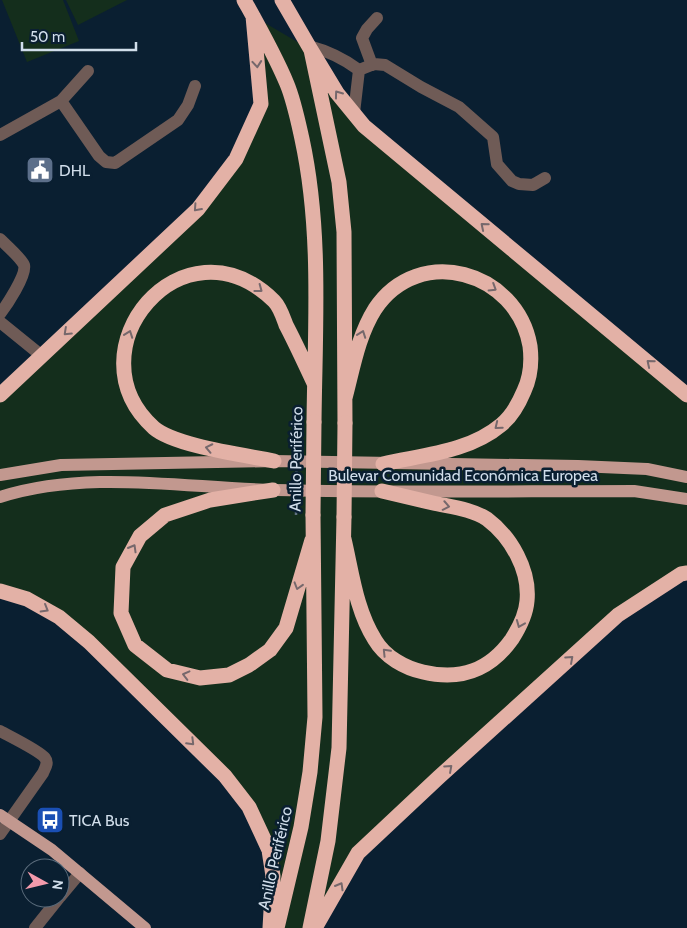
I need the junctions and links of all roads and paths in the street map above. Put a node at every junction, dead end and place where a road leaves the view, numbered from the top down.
1 (244, 0) edge
2 (282, 0) edge
3 (253, 16) junction
4 (377, 18) dead end
5 (310, 48) junction
6 (372, 65) junction
7 (359, 70) junction
8 (88, 71) dead end
9 (195, 86) dead end
10 (61, 101) junction
11 (354, 113) junction
12 (0, 135) edge
13 (545, 178) dead end
14 (0, 239) edge
15 (0, 314) edge
16 (0, 322) edge
17 (42, 356) junction
18 (314, 383) junction
19 (0, 395) edge
20 (687, 395) edge
21 (346, 398) junction
22 (297, 437) dead end
23 (274, 461) junction
24 (383, 464) junction
25 (0, 475) edge
26 (687, 476) edge
27 (273, 490) junction
28 (382, 491) junction
29 (0, 497) edge
30 (687, 499) edge
31 (296, 515) dead end
32 (344, 539) junction
33 (312, 540) junction
34 (687, 573) edge
35 (0, 591) edge
36 (0, 731) edge
37 (5, 819) edge
38 (0, 834) edge
39 (80, 873) junction
40 (70, 886) edge
41 (52, 908) edge
42 (142, 927) edge
43 (35, 928) edge
44 (270, 928) edge
45 (277, 928) edge
46 (310, 928) edge
47 (315, 928) edge

1 - 3 highway, Anillo Periférico
2 - 5 highway
3 -> 17 highway
3 - 18 highway, Anillo Periférico
4 - 6 street
5 - 7 street
11 -> 5 highway
5 - 21 highway
6 - 7 street
6 - 13 street
7 - 11 street
8 - 10 street
9 - 10 street
10 - 12 street
20 -> 11 highway
14 - 15 street
16 - 17 street
17 - 19 highway
23 -> 18 highway
18 - 33 highway, Anillo Periférico, bridge
21 -> 24 highway
21 - 32 highway, bridge
22 - 31 path, bridge
23 - 24 main road, Bulevar Comunidad Económica Europea
23 - 25 main road, Bulevar Comunidad Económica Europea
24 - 26 main road, Bulevar Comunidad Económica Europea
27 - 28 main road, Bulevar Comunidad Económica Europea
27 - 29 main road, Bulevar Comunidad Económica Europea
33 -> 27 highway
28 - 30 main road, Bulevar Comunidad Económica Europea
28 -> 32 highway
32 - 46 highway
33 - 45 highway, Anillo Periférico
47 -> 34 highway
35 -> 44 highway
36 - 37 street
37 - 38 street
37 - 39 main road
39 - 40 street
39 - 42 main road
41 - 43 street

